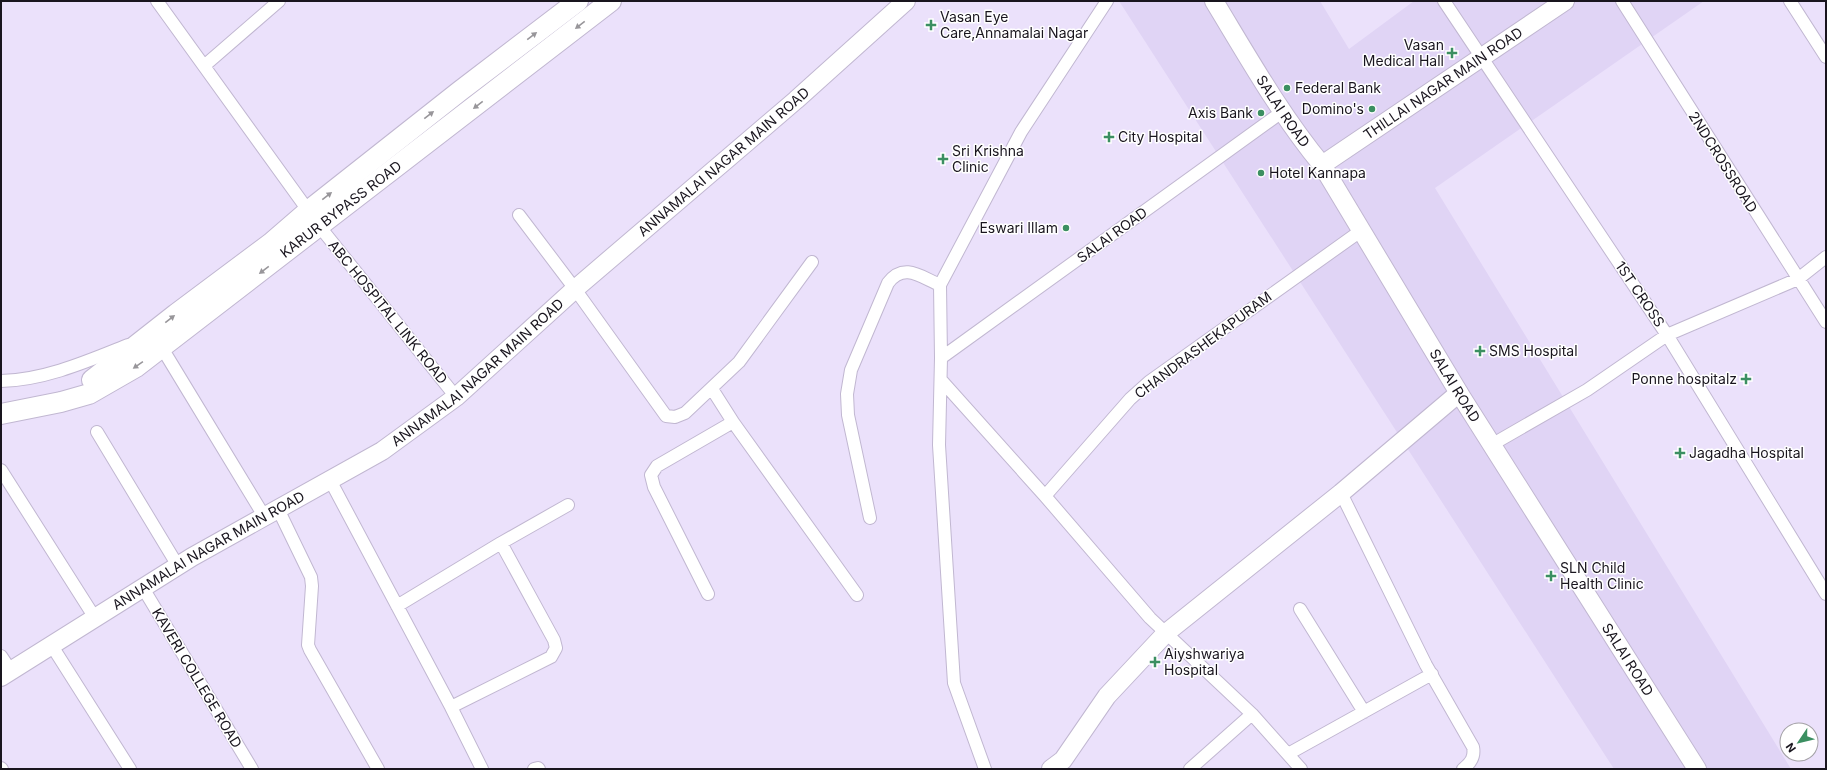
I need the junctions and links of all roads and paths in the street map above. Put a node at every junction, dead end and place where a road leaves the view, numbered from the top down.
1 (157, 1) edge
2 (279, 1) edge
3 (578, 1) edge
4 (611, 1) edge
5 (906, 1) edge
6 (1107, 1) edge
7 (1214, 1) edge
8 (1444, 1) edge
9 (1565, 1) edge
10 (1622, 1) edge
11 (1790, 1) edge
12 (1826, 57) edge
13 (1480, 58) junction
14 (204, 66) junction
15 (1282, 112) junction
16 (1322, 165) junction
17 (308, 211) junction
18 (519, 215) dead end
19 (320, 227) junction
20 (1362, 230) junction
21 (1826, 257) edge
22 (812, 262) dead end
23 (1798, 279) junction
24 (940, 286) junction
25 (575, 289) junction
26 (1826, 322) edge
27 (1667, 335) junction
28 (154, 342) junction
29 (941, 358) junction
30 (941, 380) junction
31 (1, 381) edge
32 (712, 389) junction
33 (1459, 393) junction
34 (456, 397) junction
35 (1, 414) edge
36 (734, 422) junction
37 (97, 432) dead end
38 (1493, 444) junction
39 (1, 470) edge
40 (330, 480) junction
41 (1341, 493) junction
42 (1045, 496) junction
43 (568, 504) dead end
44 (271, 513) junction
45 (870, 518) dead end
46 (500, 543) junction
47 (178, 566) junction
48 (143, 588) junction
49 (708, 594) dead end
50 (1826, 594) edge
51 (857, 595) dead end
52 (397, 606) junction
53 (1300, 609) dead end
54 (95, 618) junction
55 (1166, 633) junction
56 (52, 646) junction
57 (1, 656) edge
58 (6, 674) edge
59 (1432, 674) junction
60 (451, 707) junction
61 (1364, 712) junction
62 (1252, 714) junction
63 (1288, 754) junction
64 (1061, 766) edge
65 (130, 769) edge
66 (252, 769) edge
67 (378, 769) edge
68 (482, 769) edge
69 (534, 769) edge
70 (539, 769) edge
71 (985, 769) edge
72 (1190, 769) edge
73 (1301, 769) edge
74 (1463, 769) edge
75 (1697, 769) edge

1 - 14 street, ABC HOSPITAL LINK ROAD
2 - 14 street
17 -> 3 main road, KARUR BYPASS ROAD
4 -> 19 main road, KARUR BYPASS ROAD
5 - 25 street, ANNAMALAI NAGAR MAIN ROAD
6 - 24 street
7 - 15 street, SALAI ROAD
8 - 13 street, 1ST CROSS
9 - 13 street, THILLAI NAGAR MAIN ROAD
10 - 23 street, 2NDCROSSROAD
11 - 12 street
13 - 16 street, THILLAI NAGAR MAIN ROAD
13 - 27 street, 1ST CROSS
14 - 17 street, ABC HOSPITAL LINK ROAD
15 - 16 street, SALAI ROAD
15 - 29 street, SALAI ROAD
16 - 20 street, SALAI ROAD
17 - 19 street, ABC HOSPITAL LINK ROAD
28 -> 17 main road, KARUR BYPASS ROAD
18 - 25 street
19 -> 28 main road, KARUR BYPASS ROAD
19 - 34 street, ABC HOSPITAL LINK ROAD
20 - 33 street, SALAI ROAD
20 - 42 street, CHANDRASHEKAPURAM
21 - 23 street
22 - 32 street
23 - 26 street, 2NDCROSSROAD
23 - 27 street
24 - 29 street
24 - 45 street
25 - 32 street
25 - 34 street, ANNAMALAI NAGAR MAIN ROAD
27 - 38 street
27 - 50 street, 1ST CROSS
28 - 31 street
28 - 35 main road, KARUR BYPASS ROAD
28 - 44 street
29 - 30 street
30 - 42 street
30 - 71 street
32 - 36 street
33 - 38 street, SALAI ROAD
33 - 41 street
34 - 40 street, ANNAMALAI NAGAR MAIN ROAD
36 - 49 street
36 - 51 street
37 - 47 street
38 - 75 street, SALAI ROAD
39 - 54 street
40 - 44 street, ANNAMALAI NAGAR MAIN ROAD
40 - 52 street
41 - 55 street
41 - 59 street
42 - 55 street
43 - 46 street
44 - 47 street, ANNAMALAI NAGAR MAIN ROAD
44 - 67 street
46 - 52 street
46 - 60 street
47 - 48 street, ANNAMALAI NAGAR MAIN ROAD
48 - 54 street, ANNAMALAI NAGAR MAIN ROAD
48 - 66 street, KAVERI COLLEGE ROAD
52 - 60 street
53 - 61 street
54 - 56 street, ANNAMALAI NAGAR MAIN ROAD
55 - 62 street
55 - 64 street
56 - 58 street, ANNAMALAI NAGAR MAIN ROAD
56 - 65 street
57 - 58 street
59 - 61 street
59 - 74 street
60 - 68 street
61 - 63 street
62 - 63 street
62 - 72 street
63 - 73 street
69 - 70 street

